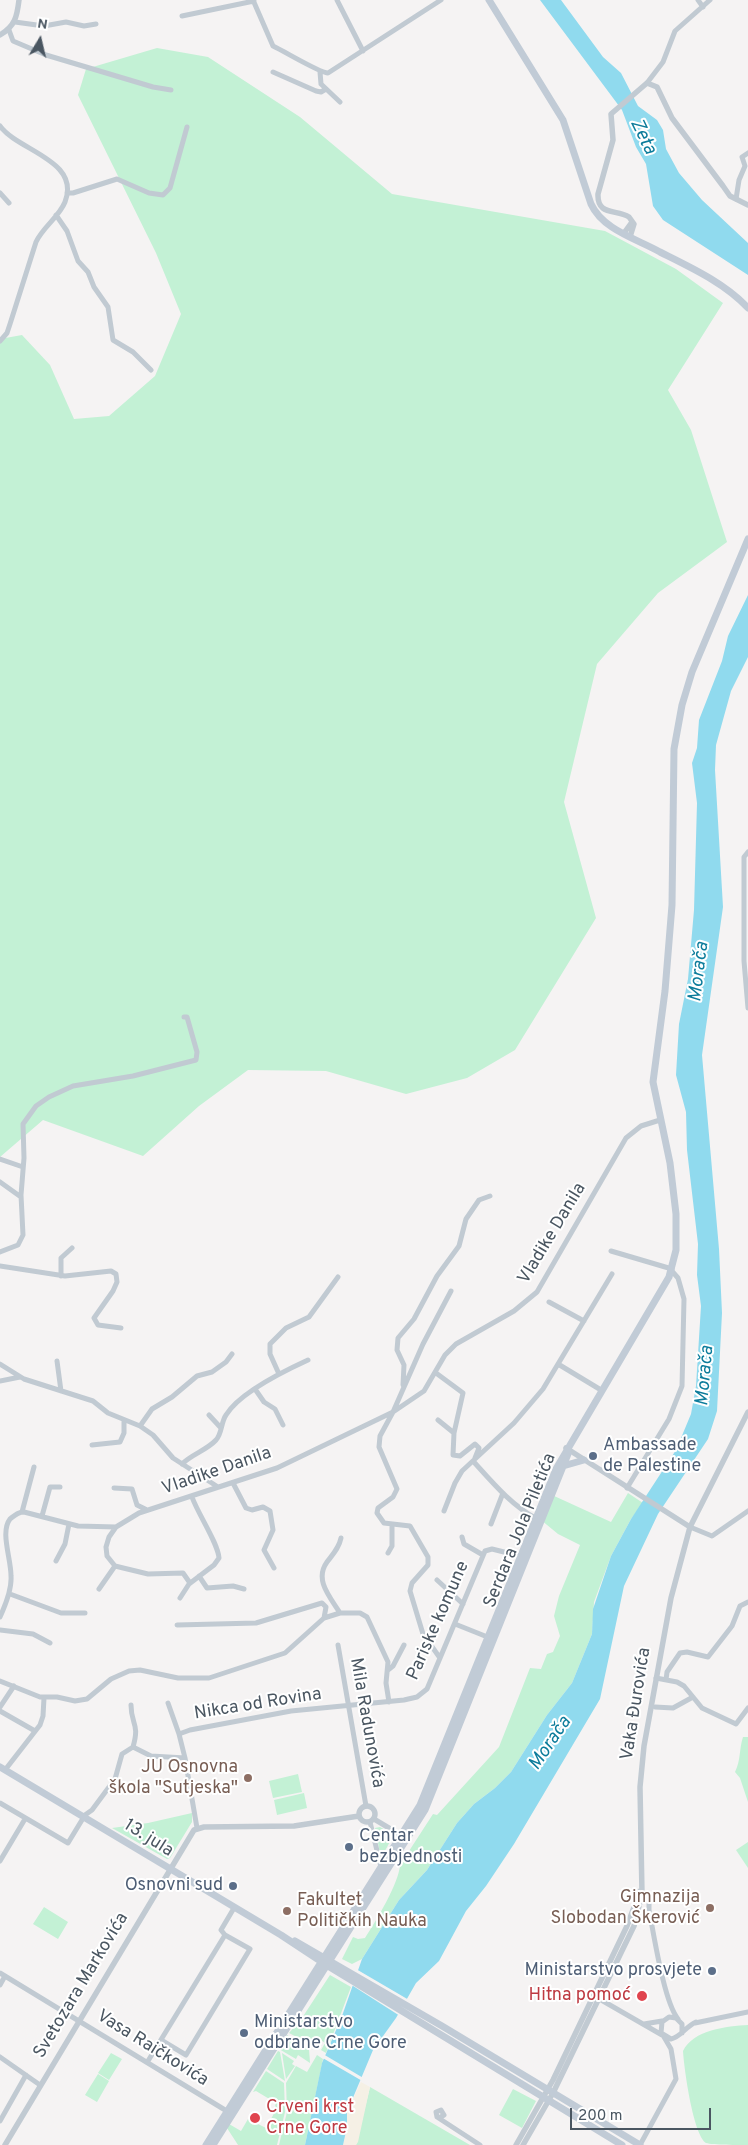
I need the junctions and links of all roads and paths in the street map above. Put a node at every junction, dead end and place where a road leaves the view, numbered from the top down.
1 (19, 0) edge
2 (337, 0) edge
3 (441, 0) edge
4 (489, 0) edge
5 (698, 0) edge
6 (710, 0) edge
7 (254, 1) edge
8 (702, 6) junction
9 (182, 16) dead end
10 (15, 22) junction
11 (96, 24) dead end
12 (9, 30) junction
13 (0, 35) edge
14 (363, 51) junction
15 (273, 72) dead end
16 (320, 72) junction
17 (647, 83) junction
18 (326, 89) junction
19 (171, 90) dead end
20 (340, 102) dead end
21 (0, 126) edge
22 (187, 127) dead end
23 (748, 153) edge
24 (0, 192) edge
25 (67, 193) junction
26 (736, 199) junction
27 (9, 203) dead end
28 (748, 205) edge
29 (56, 214) junction
30 (628, 233) junction
31 (748, 308) edge
32 (0, 341) edge
33 (151, 370) dead end
34 (748, 538) edge
35 (747, 852) edge
36 (746, 907) edge
37 (746, 943) edge
38 (746, 962) edge
39 (746, 979) edge
40 (748, 1008) edge
41 (184, 1017) dead end
42 (660, 1120) junction
43 (0, 1159) edge
44 (23, 1167) junction
45 (0, 1182) edge
46 (490, 1196) dead end
47 (21, 1197) junction
48 (72, 1248) dead end
49 (611, 1251) dead end
50 (0, 1252) edge
51 (0, 1266) edge
52 (671, 1269) junction
53 (612, 1274) dead end
54 (60, 1276) junction
55 (338, 1277) dead end
56 (451, 1291) dead end
57 (549, 1302) dead end
58 (584, 1320) junction
59 (121, 1328) dead end
60 (232, 1354) dead end
61 (308, 1360) dead end
62 (58, 1361) dead end
63 (0, 1364) edge
64 (558, 1364) junction
65 (436, 1373) junction
66 (279, 1374) junction
67 (20, 1377) junction
68 (0, 1381) edge
69 (255, 1389) junction
70 (601, 1390) junction
71 (60, 1391) junction
72 (402, 1393) junction
73 (393, 1412) junction
74 (748, 1412) edge
75 (209, 1414) dead end
76 (124, 1420) junction
77 (438, 1420) dead end
78 (283, 1425) dead end
79 (140, 1426) junction
80 (221, 1428) junction
81 (454, 1433) junction
82 (92, 1446) dead end
83 (569, 1447) junction
84 (474, 1460) junction
85 (584, 1460) junction
86 (182, 1464) junction
87 (34, 1467) dead end
88 (559, 1468) junction
89 (233, 1483) junction
90 (60, 1487) dead end
91 (218, 1487) junction
92 (114, 1488) dead end
93 (628, 1489) junction
94 (503, 1493) junction
95 (192, 1497) junction
96 (146, 1510) junction
97 (444, 1511) dead end
98 (748, 1511) edge
99 (22, 1512) junction
100 (42, 1516) junction
101 (539, 1519) junction
102 (69, 1524) junction
103 (392, 1524) junction
104 (490, 1524) dead end
105 (116, 1527) junction
106 (690, 1527) junction
107 (462, 1537) dead end
108 (341, 1538) dead end
109 (388, 1553) dead end
110 (483, 1555) junction
111 (520, 1556) junction
112 (56, 1561) dead end
113 (115, 1566) junction
114 (274, 1568) dead end
115 (199, 1576) junction
116 (437, 1580) dead end
117 (190, 1583) junction
118 (99, 1589) dead end
119 (244, 1590) dead end
120 (10, 1594) junction
121 (180, 1598) dead end
122 (2, 1600) edge
123 (748, 1602) edge
124 (463, 1604) junction
125 (85, 1613) dead end
126 (340, 1613) junction
127 (0, 1617) edge
128 (324, 1618) junction
129 (455, 1624) junction
130 (177, 1625) dead end
131 (0, 1630) edge
132 (491, 1638) junction
133 (50, 1643) dead end
134 (338, 1645) dead end
135 (404, 1645) dead end
136 (440, 1658) junction
137 (388, 1670) junction
138 (656, 1678) junction
139 (666, 1680) junction
140 (0, 1681) edge
141 (14, 1686) junction
142 (693, 1697) junction
143 (44, 1698) junction
144 (389, 1702) junction
145 (168, 1703) dead end
146 (131, 1705) dead end
147 (348, 1706) junction
148 (0, 1707) edge
149 (655, 1707) dead end
150 (748, 1708) edge
151 (0, 1711) edge
152 (35, 1731) junction
153 (179, 1734) junction
154 (133, 1747) junction
155 (186, 1758) junction
156 (1, 1768) edge
157 (0, 1803) edge
158 (366, 1806) junction
159 (359, 1816) junction
160 (84, 1817) junction
161 (25, 1819) junction
162 (372, 1820) junction
163 (197, 1828) junction
164 (404, 1837) junction
165 (0, 1861) edge
166 (381, 1868) junction
167 (169, 1869) junction
168 (649, 1899) dead end
169 (234, 1908) junction
170 (225, 1935) junction
171 (326, 1961) junction
172 (2, 1974) edge
173 (0, 1985) edge
174 (596, 1997) junction
175 (670, 2000) junction
176 (748, 2012) edge
177 (665, 2019) junction
178 (79, 2020) junction
179 (679, 2020) junction
180 (696, 2022) junction
181 (644, 2024) junction
182 (681, 2034) junction
183 (664, 2036) junction
184 (161, 2040) junction
185 (0, 2058) edge
186 (674, 2060) junction
187 (148, 2062) junction
188 (26, 2075) junction
189 (40, 2085) junction
190 (549, 2095) junction
191 (3, 2111) edge
192 (229, 2112) junction
193 (441, 2117) dead end
194 (0, 2121) edge
195 (5, 2145) edge
196 (206, 2145) edge
197 (213, 2145) edge
198 (480, 2145) edge
199 (516, 2145) edge
200 (523, 2145) edge
201 (622, 2145) edge
202 (640, 2145) edge

1 - 10 street
2 - 14 street
3 - 14 street
4 - 30 main road
5 - 8 street
6 - 8 street
7 - 9 street
7 - 16 street
8 - 17 street
10 - 11 street
10 - 12 street
12 - 13 street
12 - 19 street
14 - 16 street
15 - 18 street
16 - 18 street
17 - 26 street
17 - 30 street
18 - 20 street
21 - 25 street
22 - 25 street
23 - 26 street
24 - 27 street
25 - 29 street
26 - 28 street
29 - 32 street
29 - 33 street
30 - 31 main road
34 - 42 main road, Serdara Jola Piletića
35 - 36 street
36 - 37 street
37 - 38 street
38 - 39 street
39 - 40 street
41 - 44 street
42 - 52 main road, Serdara Jola Piletića
42 - 65 street, Vladike Danila
43 - 44 street
44 - 47 street
45 - 47 street
46 - 72 street
47 - 50 street
48 - 54 street
49 - 52 street
51 - 54 street
52 - 70 main road, Serdara Jola Piletića
52 - 93 street
53 - 58 street
54 - 59 street
55 - 66 street
56 - 72 street
57 - 58 street
58 - 64 street
60 - 79 street
61 - 66 street
62 - 71 street
63 - 67 street
64 - 70 street
64 - 84 street
65 - 73 street, Vladike Danila
65 - 81 street
66 - 69 street
67 - 68 street
67 - 71 street
69 - 78 street
69 - 80 street
70 - 83 main road, Serdara Jola Piletića
71 - 76 street
72 - 73 street
73 - 89 street, Vladike Danila
73 - 103 street, Vladike Danila
74 - 106 street, Vaka Đurovića
75 - 80 street
76 - 79 street
76 - 82 street
77 - 81 street
79 - 86 street
80 - 86 street
81 - 84 street
83 - 85 street
83 - 88 main road, Serdara Jola Piletića
84 - 94 street
84 - 97 street
85 - 88 main road
85 - 93 street
86 - 91 street
87 - 99 street
88 - 101 main road, Serdara Jola Piletića
89 - 91 street, Vladike Danila
89 - 114 street
90 - 100 street
91 - 95 street, Vladike Danila
92 - 96 street
93 - 106 street
94 - 101 street
94 - 104 street
95 - 96 street, Vladike Danila
95 - 115 street
96 - 105 street, Vladike Danila
98 - 106 street
99 - 100 street
99 - 120 street
100 - 102 street
101 - 111 main road, Serdara Jola Piletića
101 - 132 main road, Serdara Jola Piletića
102 - 105 street
102 - 112 street
103 - 109 street
103 - 136 street
105 - 113 street
106 - 138 street, Vaka Đurovića
107 - 110 street
108 - 126 street
110 - 111 street, Pariske komune
110 - 124 street, Pariske komune
111 - 132 main road, Serdara Jola Piletića
113 - 117 street
113 - 118 street
115 - 117 street
115 - 119 street
116 - 124 street
117 - 121 street
120 - 122 street
120 - 125 street
122 - 127 street
123 - 139 street
124 - 129 street, Pariske komune
126 - 128 street
126 - 137 street
128 - 130 street
128 - 143 street
129 - 132 street
129 - 136 street, Pariske komune
131 - 133 street
132 - 164 main road, Serdara Jola Piletića
134 - 147 street, Mila Radunovića
135 - 137 street
136 - 144 street, Pariske komune
137 - 144 street
138 - 139 street
138 - 174 street, Vaka Đurovića
139 - 142 street
140 - 141 street
141 - 143 street
141 - 148 street
142 - 149 street
142 - 150 street
143 - 152 street
144 - 147 street, Pariske komune
145 - 153 street
146 - 154 street
147 - 153 street, Nikca od Rovina
147 - 158 street, Mila Radunovića
151 - 152 street
152 - 156 street
153 - 155 street, Nikca od Rovina
154 - 155 street
154 - 160 street
155 - 163 street, Nikca od Rovina
156 - 160 main road, 13. jula
157 - 161 street
158 - 159 street
158 - 162 street
159 - 162 street
159 - 163 street
160 - 161 street
160 - 167 main road, 13. jula
161 - 165 street
162 - 164 street
162 - 166 street
163 - 167 street, Svetozara Markovića
164 - 166 main road, Serdara Jola Piletića
164 - 171 main road, Serdara Jola Piletića
166 - 171 main road, Serdara Jola Piletića
167 - 169 main road, 13. jula
167 - 178 street, Svetozara Markovića
168 - 175 street
169 - 170 street
169 - 171 main road, 13. jula
170 - 184 street
170 - 184 street
171 - 190 main road, 13. jula
171 - 192 main road
172 - 173 street, Vasa Raičkovića
172 - 178 street, Vasa Raičkovića
174 - 181 street
174 - 190 street, Vaka Đurovića
175 - 177 street
175 - 179 street
176 - 180 street
177 - 179 street
177 - 181 street
177 - 183 street
178 - 187 street, Vasa Raičkovića
178 - 189 street, Svetozara Markovića
179 - 180 street
179 - 182 street
180 - 182 street
181 - 183 street
182 - 183 street
182 - 186 street
183 - 186 street
184 - 187 street
185 - 188 street
186 - 202 street
187 - 192 street, Vasa Raičkovića
188 - 189 street
188 - 191 street, Svetozara Markovića
189 - 195 street, Svetozara Markovića
190 - 199 street
190 - 200 street
190 - 201 main road
190 - 202 main road
191 - 194 street, Svetozara Markovića
192 - 196 main road
192 - 197 main road
193 - 198 street

